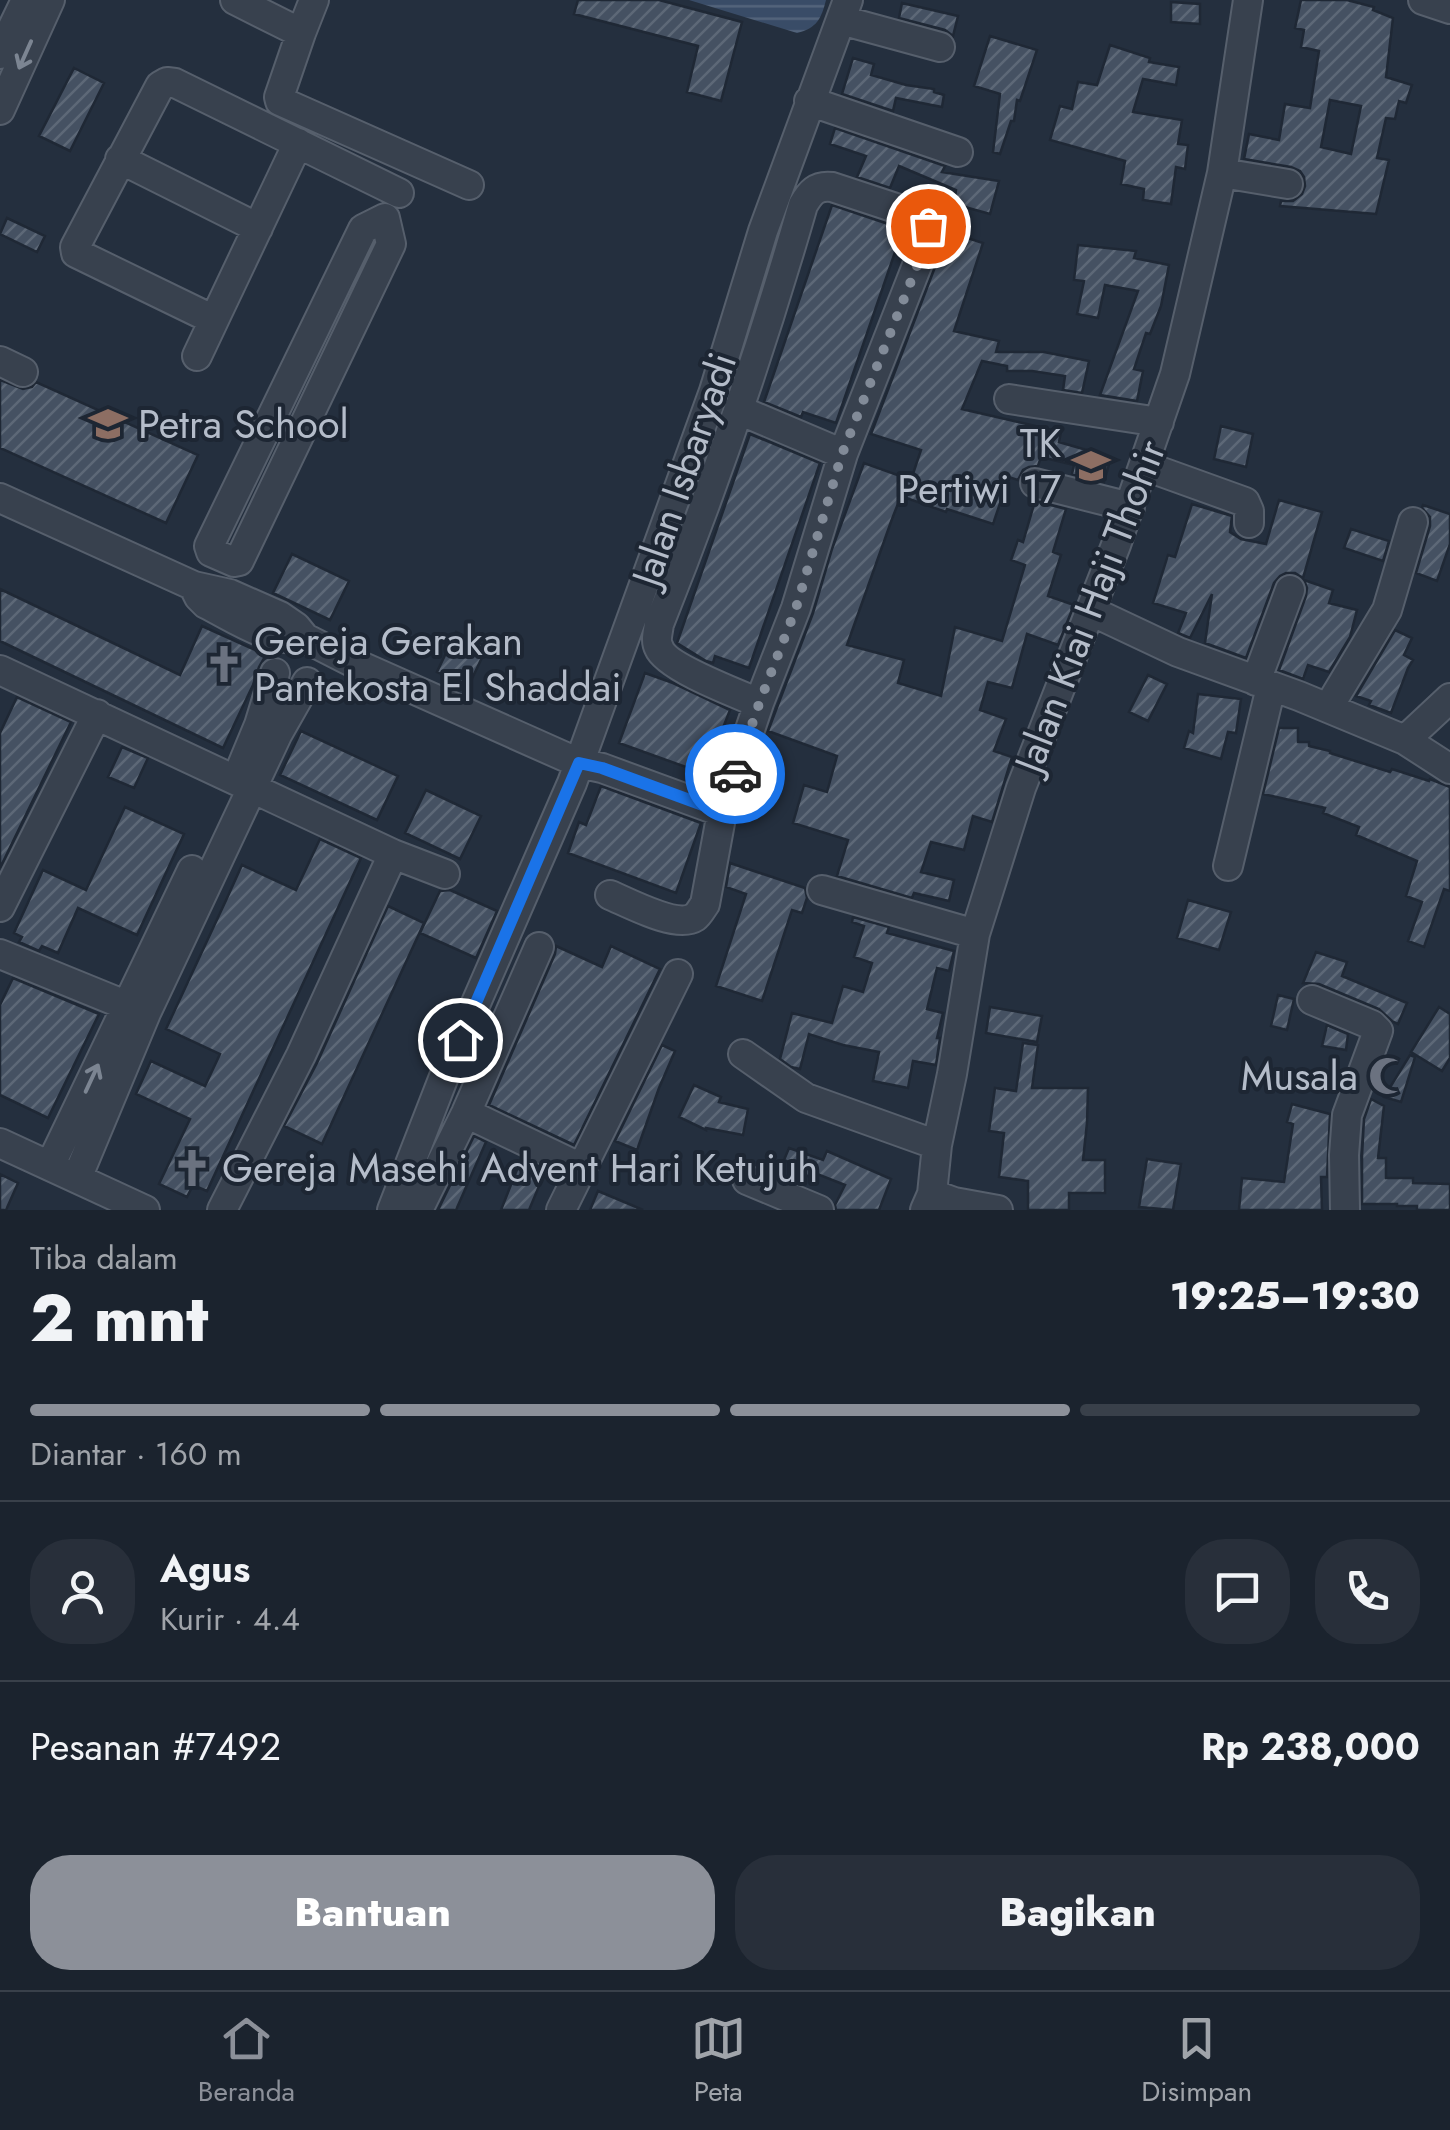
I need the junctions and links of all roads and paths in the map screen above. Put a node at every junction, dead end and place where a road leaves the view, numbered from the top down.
1 (26, 0) edge
2 (50, 0) edge
3 (235, 0) edge
4 (314, 0) edge
5 (1248, 0) edge
6 (1423, 0) edge
7 (1450, 9) edge
8 (844, 10) edge
9 (301, 33) junction
10 (940, 47) dead end
11 (0, 54) edge
12 (809, 101) junction
13 (0, 110) edge
14 (298, 144) junction
15 (958, 152) dead end
16 (120, 160) junction
17 (414, 160) junction
18 (1222, 172) junction
19 (1288, 184) dead end
20 (468, 185) dead end
21 (399, 192) junction
22 (385, 218) junction
23 (258, 228) junction
24 (214, 320) junction
25 (196, 356) dead end
26 (297, 367) junction
27 (325, 380) junction
28 (1009, 399) dead end
29 (739, 410) junction
30 (1159, 422) junction
31 (842, 454) junction
32 (1145, 466) junction
33 (1035, 483) dead end
34 (0, 498) edge
35 (1130, 507) junction
36 (1413, 522) dead end
37 (1248, 524) dead end
38 (1290, 590) dead end
39 (1090, 611) junction
40 (0, 670) edge
41 (276, 673) dead end
42 (307, 682) dead end
43 (1263, 684) junction
44 (1450, 698) edge
45 (759, 704) junction
46 (1328, 708) junction
47 (97, 714) junction
48 (1405, 740) junction
49 (579, 763) junction
50 (1450, 768) edge
51 (245, 783) junction
52 (722, 812) junction
53 (393, 854) junction
54 (1228, 866) dead end
55 (444, 874) dead end
56 (822, 890) dead end
57 (610, 896) dead end
58 (0, 907) edge
59 (975, 934) junction
60 (539, 947) dead end
61 (0, 954) edge
62 (678, 974) dead end
63 (1312, 1000) dead end
64 (136, 1010) junction
65 (742, 1054) dead end
66 (466, 1113) junction
67 (0, 1143) edge
68 (937, 1145) junction
69 (50, 1166) junction
70 (580, 1168) junction
71 (76, 1178) junction
72 (747, 1180) dead end
73 (929, 1202) edge
74 (144, 1210) edge
75 (222, 1210) edge
76 (392, 1210) edge
77 (418, 1210) edge
78 (562, 1210) edge
79 (819, 1210) edge
80 (998, 1210) edge
81 (1346, 1210) edge

1 - 11 street
2 -> 13 street
3 - 9 street
4 - 9 street
5 - 18 street, Jalan Kiai Haji Thohir
6 - 7 street
8 - 10 street
8 - 12 street, Jalan Isbaryadi
9 - 17 street
12 - 15 street
12 - 49 street, Jalan Isbaryadi
14 - 16 street
14 - 21 street
14 - 23 street
16 - 23 street
16 - 24 street
17 - 20 street
17 - 21 street
18 - 19 street
18 - 30 street, Jalan Kiai Haji Thohir
21 - 22 street
22 - 26 street
22 - 27 street
23 - 24 street
24 - 25 street
26 - 27 street
26 - 27 street
28 - 30 street
29 - 31 street
29 - 31 street
29 - 45 street
30 - 32 street, Jalan Kiai Haji Thohir
31 - 45 street
32 - 35 street, Jalan Kiai Haji Thohir
32 - 37 street
33 - 35 street
34 - 49 street
35 - 39 street, Jalan Kiai Haji Thohir
36 - 46 street
38 - 43 street
39 - 43 street
39 - 59 street, Jalan Kiai Haji Thohir
40 - 47 street
41 - 51 street
42 - 51 street
43 - 46 street
43 - 54 street
44 - 48 street
45 - 52 street
46 - 48 street
47 - 51 street
47 - 58 street
48 - 50 street
49 - 52 street
49 - 76 street, Jalan Isbaryadi
51 - 53 street
51 - 64 street
52 - 57 street
53 - 55 street
53 - 75 street
56 - 59 street
59 - 68 street, Jalan Kiai Haji Thohir
60 - 66 street
61 - 64 street
62 - 70 street
63 - 81 street
69 -> 64 street
64 - 71 street
65 - 68 street
66 - 70 street
66 - 77 street
67 - 69 street
68 - 73 street, Jalan Kiai Haji Thohir
69 - 71 street
70 - 78 street
71 - 74 street
72 - 79 street
73 - 80 street

